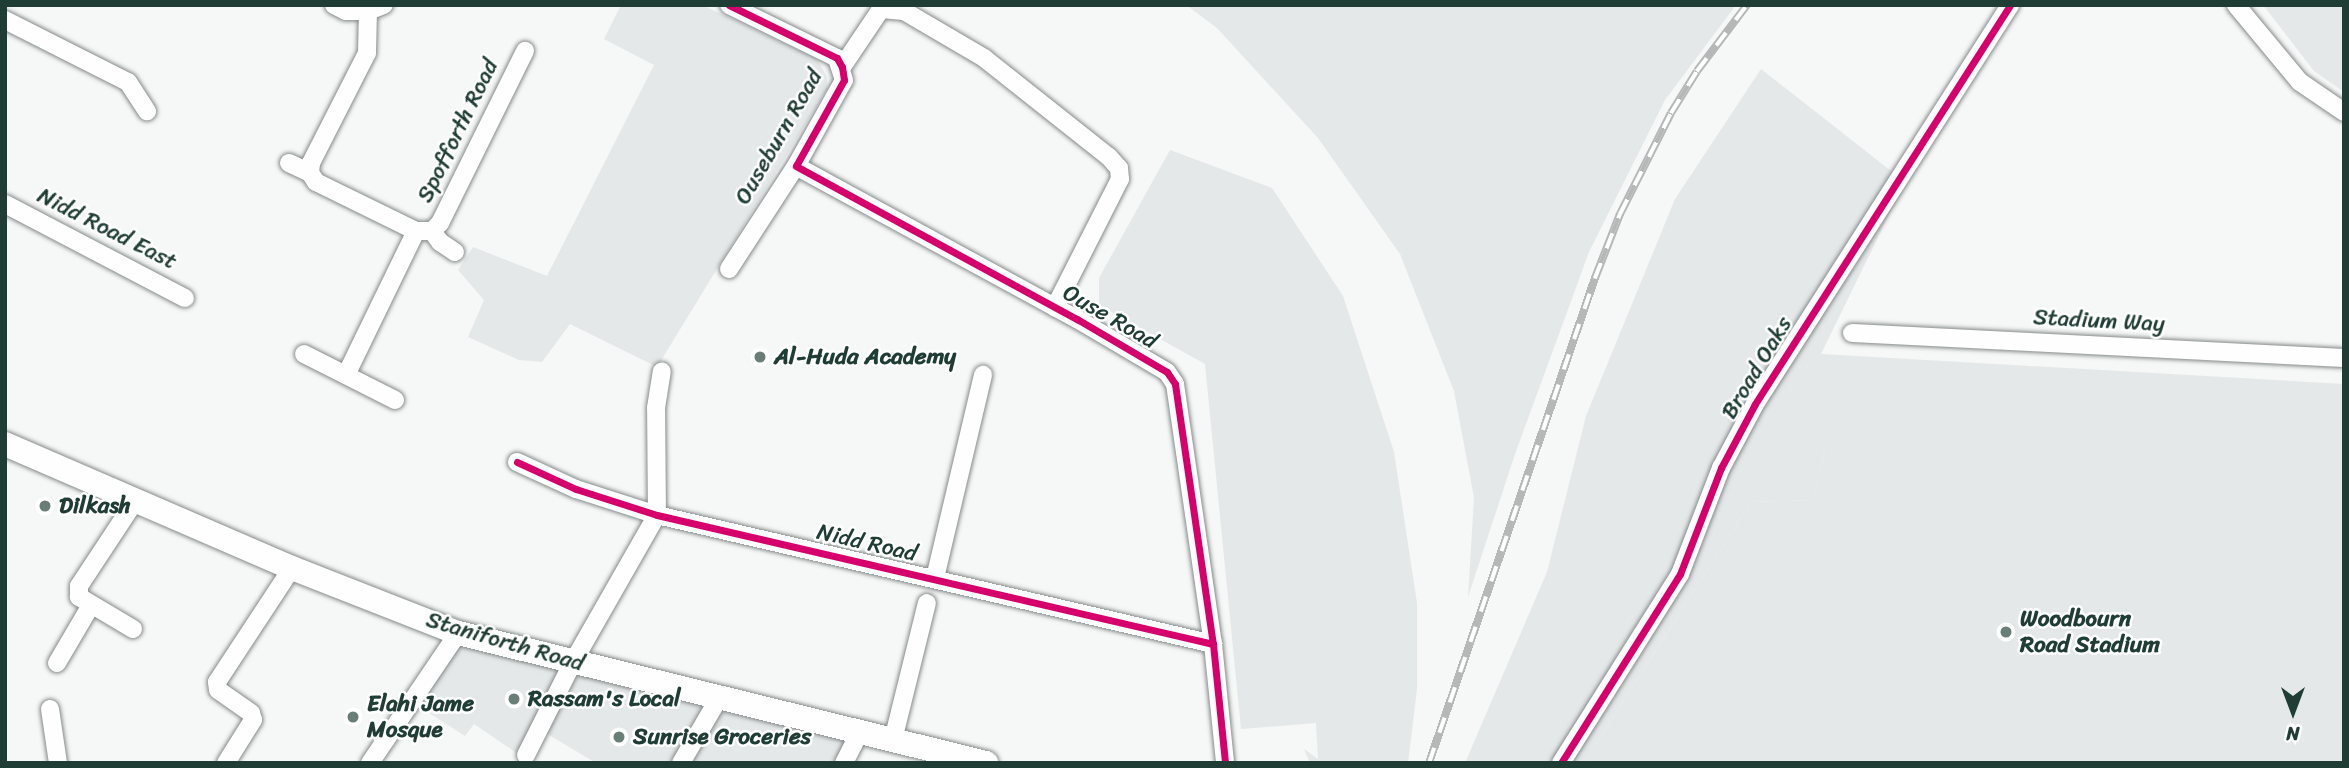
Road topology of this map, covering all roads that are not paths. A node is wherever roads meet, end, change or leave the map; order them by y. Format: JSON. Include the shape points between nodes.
{"nodes":[{"id":1,"x":334,"y":5,"type":"edge"},
{"id":2,"x":729,"y":5,"type":"edge"},
{"id":3,"x":2010,"y":5,"type":"edge"},
{"id":4,"x":2236,"y":5,"type":"edge"},
{"id":5,"x":376,"y":8,"type":"edge"},
{"id":6,"x":5,"y":20,"type":"edge"},
{"id":7,"x":525,"y":51,"type":"dead end"},
{"id":8,"x":842,"y":67,"type":"junction"},
{"id":9,"x":147,"y":111,"type":"dead end"},
{"id":10,"x":2344,"y":112,"type":"edge"},
{"id":11,"x":289,"y":163,"type":"dead end"},
{"id":12,"x":796,"y":166,"type":"junction"},
{"id":13,"x":310,"y":173,"type":"junction"},
{"id":14,"x":5,"y":204,"type":"edge"},
{"id":15,"x":424,"y":231,"type":"junction"},
{"id":16,"x":455,"y":253,"type":"dead end"},
{"id":17,"x":729,"y":270,"type":"dead end"},
{"id":18,"x":186,"y":298,"type":"dead end"},
{"id":19,"x":1055,"y":307,"type":"junction"},
{"id":20,"x":1852,"y":332,"type":"dead end"},
{"id":21,"x":304,"y":354,"type":"dead end"},
{"id":22,"x":2344,"y":358,"type":"edge"},
{"id":23,"x":662,"y":371,"type":"dead end"},
{"id":24,"x":347,"y":373,"type":"junction"},
{"id":25,"x":983,"y":376,"type":"dead end"},
{"id":26,"x":395,"y":400,"type":"dead end"},
{"id":27,"x":5,"y":444,"type":"edge"},
{"id":28,"x":517,"y":462,"type":"dead end"},
{"id":29,"x":135,"y":501,"type":"junction"},
{"id":30,"x":657,"y":515,"type":"junction"},
{"id":31,"x":292,"y":568,"type":"junction"},
{"id":32,"x":936,"y":578,"type":"junction"},
{"id":33,"x":927,"y":603,"type":"dead end"},
{"id":34,"x":91,"y":605,"type":"junction"},
{"id":35,"x":133,"y":629,"type":"dead end"},
{"id":36,"x":458,"y":633,"type":"junction"},
{"id":37,"x":1213,"y":644,"type":"junction"},
{"id":38,"x":573,"y":662,"type":"junction"},
{"id":39,"x":57,"y":663,"type":"dead end"},
{"id":40,"x":719,"y":698,"type":"junction"},
{"id":41,"x":50,"y":709,"type":"dead end"},
{"id":42,"x":859,"y":733,"type":"junction"},
{"id":43,"x":893,"y":740,"type":"junction"},
{"id":44,"x":526,"y":755,"type":"dead end"},
{"id":45,"x":58,"y":763,"type":"edge"},
{"id":46,"x":226,"y":763,"type":"edge"},
{"id":47,"x":370,"y":763,"type":"edge"},
{"id":48,"x":681,"y":763,"type":"edge"},
{"id":49,"x":844,"y":763,"type":"edge"},
{"id":50,"x":985,"y":763,"type":"edge"},
{"id":51,"x":1224,"y":763,"type":"edge"},
{"id":52,"x":1561,"y":763,"type":"edge"}],
"edges":[{"from":1,"to":5,"type":"street","via":[[346,11]]},
{"from":2,"to":8,"type":"street","name":"Ouseburn Road","via":[[837,58]]},
{"from":3,"to":52,"type":"street","name":"Broad Oaks","via":[[1755,404],[1721,468],[1679,574]]},
{"from":4,"to":10,"type":"street","via":[[2300,82]]},
{"from":5,"to":13,"type":"street","via":[[367,52]]},
{"from":6,"to":9,"type":"street","via":[[128,82]]},
{"from":7,"to":15,"type":"street","name":"Spofforth Road","via":[[440,223]]},
{"from":8,"to":12,"type":"street","name":"Ouseburn Road","via":[[844,80]]},
{"from":8,"to":19,"type":"street","via":[[881,9],[904,11],[984,58],[1110,156],[1120,179]]},
{"from":11,"to":13,"type":"street"},
{"from":12,"to":17,"type":"street","name":"Ouseburn Road"},
{"from":12,"to":19,"type":"street","name":"Ouse Road"},
{"from":13,"to":15,"type":"street","via":[[316,183]]},
{"from":14,"to":18,"type":"street","name":"Nidd Road East"},
{"from":15,"to":16,"type":"street"},
{"from":15,"to":24,"type":"street","name":"Spofforth Road"},
{"from":19,"to":37,"type":"street","name":"Ouse Road","via":[[1167,372],[1175,384]]},
{"from":20,"to":22,"type":"street","name":"Stadium Way"},
{"from":21,"to":24,"type":"street"},
{"from":23,"to":30,"type":"street","via":[[656,408]]},
{"from":24,"to":26,"type":"street"},
{"from":25,"to":32,"type":"street"},
{"from":27,"to":29,"type":"main road","name":"Staniforth Road"},
{"from":28,"to":30,"type":"street","name":"Nidd Road","via":[[576,489]]},
{"from":29,"to":31,"type":"main road","name":"Staniforth Road"},
{"from":29,"to":34,"type":"street","via":[[79,586],[79,597]]},
{"from":30,"to":32,"type":"street","name":"Nidd Road"},
{"from":30,"to":38,"type":"street"},
{"from":31,"to":36,"type":"main road","name":"Staniforth Road"},
{"from":31,"to":46,"type":"street","via":[[217,682],[218,690],[251,713],[253,720]]},
{"from":32,"to":37,"type":"street","name":"Nidd Road"},
{"from":33,"to":43,"type":"street"},
{"from":34,"to":35,"type":"street"},
{"from":34,"to":39,"type":"street"},
{"from":36,"to":38,"type":"main road","name":"Staniforth Road"},
{"from":36,"to":47,"type":"street"},
{"from":37,"to":51,"type":"street","name":"Ouse Road"},
{"from":38,"to":40,"type":"main road","name":"Staniforth Road"},
{"from":38,"to":44,"type":"street"},
{"from":40,"to":42,"type":"main road","name":"Staniforth Road"},
{"from":40,"to":48,"type":"street"},
{"from":41,"to":45,"type":"street"},
{"from":42,"to":43,"type":"main road","name":"Staniforth Road"},
{"from":42,"to":49,"type":"street"},
{"from":43,"to":50,"type":"main road","name":"Staniforth Road"}]}
